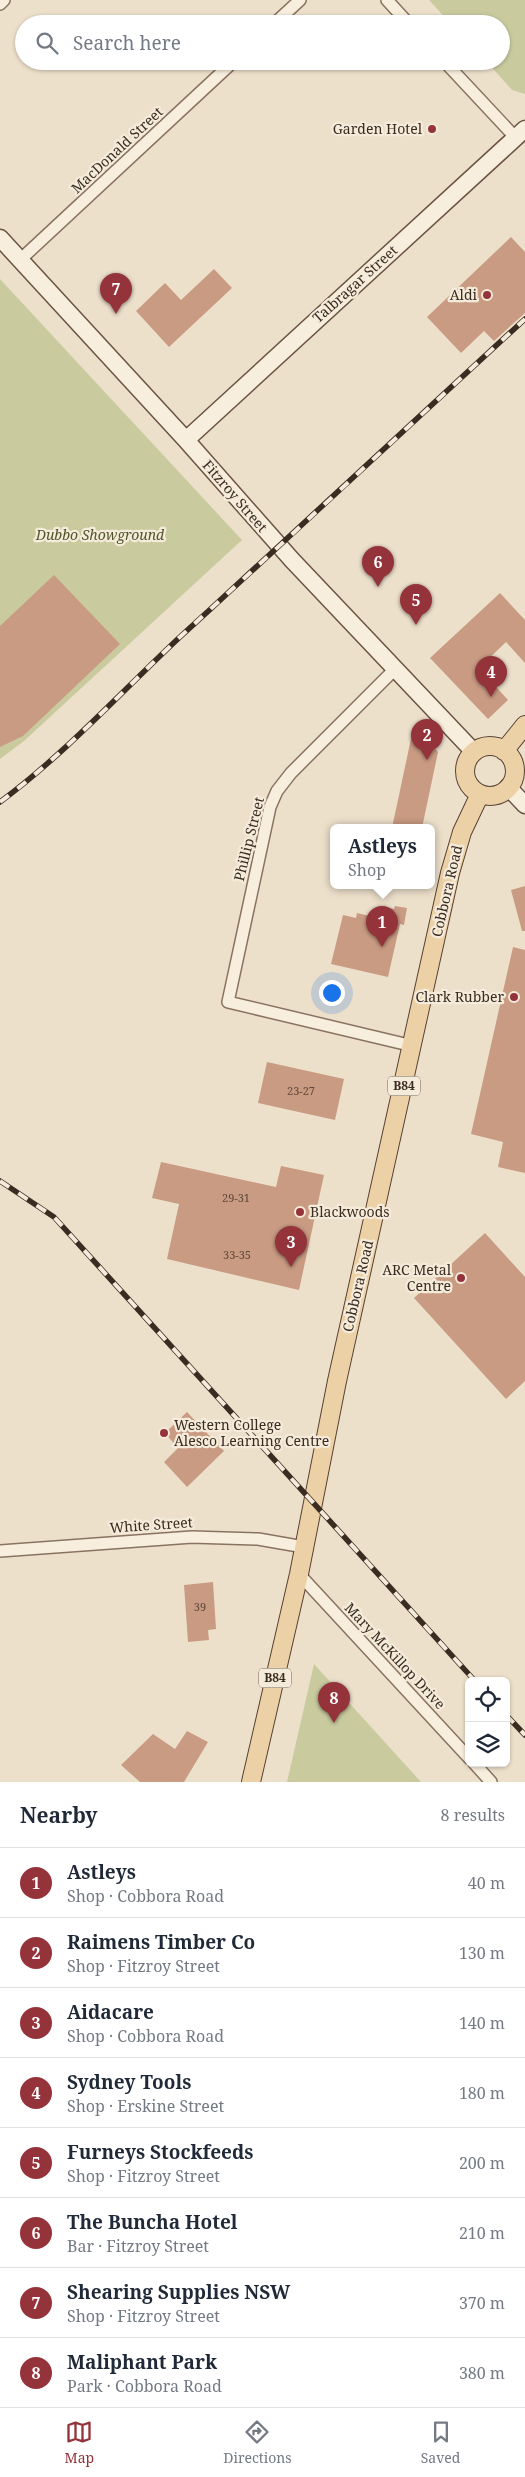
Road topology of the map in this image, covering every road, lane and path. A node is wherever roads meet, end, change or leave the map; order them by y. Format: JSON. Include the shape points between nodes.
{"nodes":[{"id":1,"x":4,"y":0,"type":"edge"},
{"id":2,"x":300,"y":0,"type":"edge"},
{"id":3,"x":387,"y":0,"type":"edge"},
{"id":4,"x":0,"y":4,"type":"edge"},
{"id":5,"x":284,"y":15,"type":"edge"},
{"id":6,"x":401,"y":15,"type":"edge"},
{"id":7,"x":224,"y":70,"type":"edge"},
{"id":8,"x":454,"y":70,"type":"edge"},
{"id":9,"x":520,"y":133,"type":"edge"},
{"id":10,"x":0,"y":238,"type":"edge"},
{"id":11,"x":20,"y":260,"type":"junction"},
{"id":12,"x":186,"y":440,"type":"junction"},
{"id":13,"x":396,"y":668,"type":"junction"},
{"id":14,"x":525,"y":725,"type":"edge"},
{"id":15,"x":504,"y":751,"type":"junction"},
{"id":16,"x":474,"y":752,"type":"junction"},
{"id":17,"x":508,"y":787,"type":"junction"},
{"id":18,"x":480,"y":794,"type":"junction"},
{"id":19,"x":525,"y":805,"type":"edge"},
{"id":20,"x":413,"y":1046,"type":"junction"},
{"id":21,"x":304,"y":1547,"type":"junction"},
{"id":22,"x":0,"y":1551,"type":"edge"},
{"id":23,"x":299,"y":1574,"type":"junction"},
{"id":24,"x":465,"y":1754,"type":"edge"},
{"id":25,"x":478,"y":1767,"type":"edge"},
{"id":26,"x":251,"y":1782,"type":"edge"},
{"id":27,"x":491,"y":1782,"type":"edge"}],
"edges":[{"from":1,"to":4,"type":"street"},
{"from":2,"to":5,"type":"street"},
{"from":3,"to":6,"type":"street"},
{"from":7,"to":11,"type":"street","name":"MacDonald Street"},
{"from":8,"to":9,"type":"street"},
{"from":9,"to":12,"type":"street","name":"Talbragar Street"},
{"from":10,"to":11,"type":"street","name":"Fitzroy Street"},
{"from":11,"to":12,"type":"street","name":"Fitzroy Street"},
{"from":12,"to":13,"type":"street","name":"Fitzroy Street","via":[[292,560]]},
{"from":13,"to":16,"type":"street","name":"Fitzroy Street"},
{"from":13,"to":20,"type":"street","name":"Phillip Street","via":[[277,791],[270,807],[228,1002]]},
{"from":14,"to":15,"type":"main road"},
{"from":15,"to":16,"type":"main road","via":[[488,746]]},
{"from":15,"to":17,"type":"main road","via":[[514,768]]},
{"from":16,"to":18,"type":"main road","via":[[465,766],[465,775],[473,790]]},
{"from":17,"to":18,"type":"main road","via":[[495,795]]},
{"from":17,"to":19,"type":"street"},
{"from":18,"to":20,"type":"main road","name":"Cobbora Road","number":"B84","via":[[462,832],[450,873]]},
{"from":20,"to":21,"type":"main road","name":"Cobbora Road","number":"B84","via":[[337,1380]]},
{"from":21,"to":22,"type":"street","name":"White Street","via":[[258,1539],[192,1537]]},
{"from":21,"to":23,"type":"main road","name":"Cobbora Road","number":"B84"},
{"from":23,"to":24,"type":"street","name":"Mary McKillop Drive"},
{"from":23,"to":26,"type":"main road","name":"Cobbora Road","number":"B84"},
{"from":25,"to":27,"type":"street"}]}
